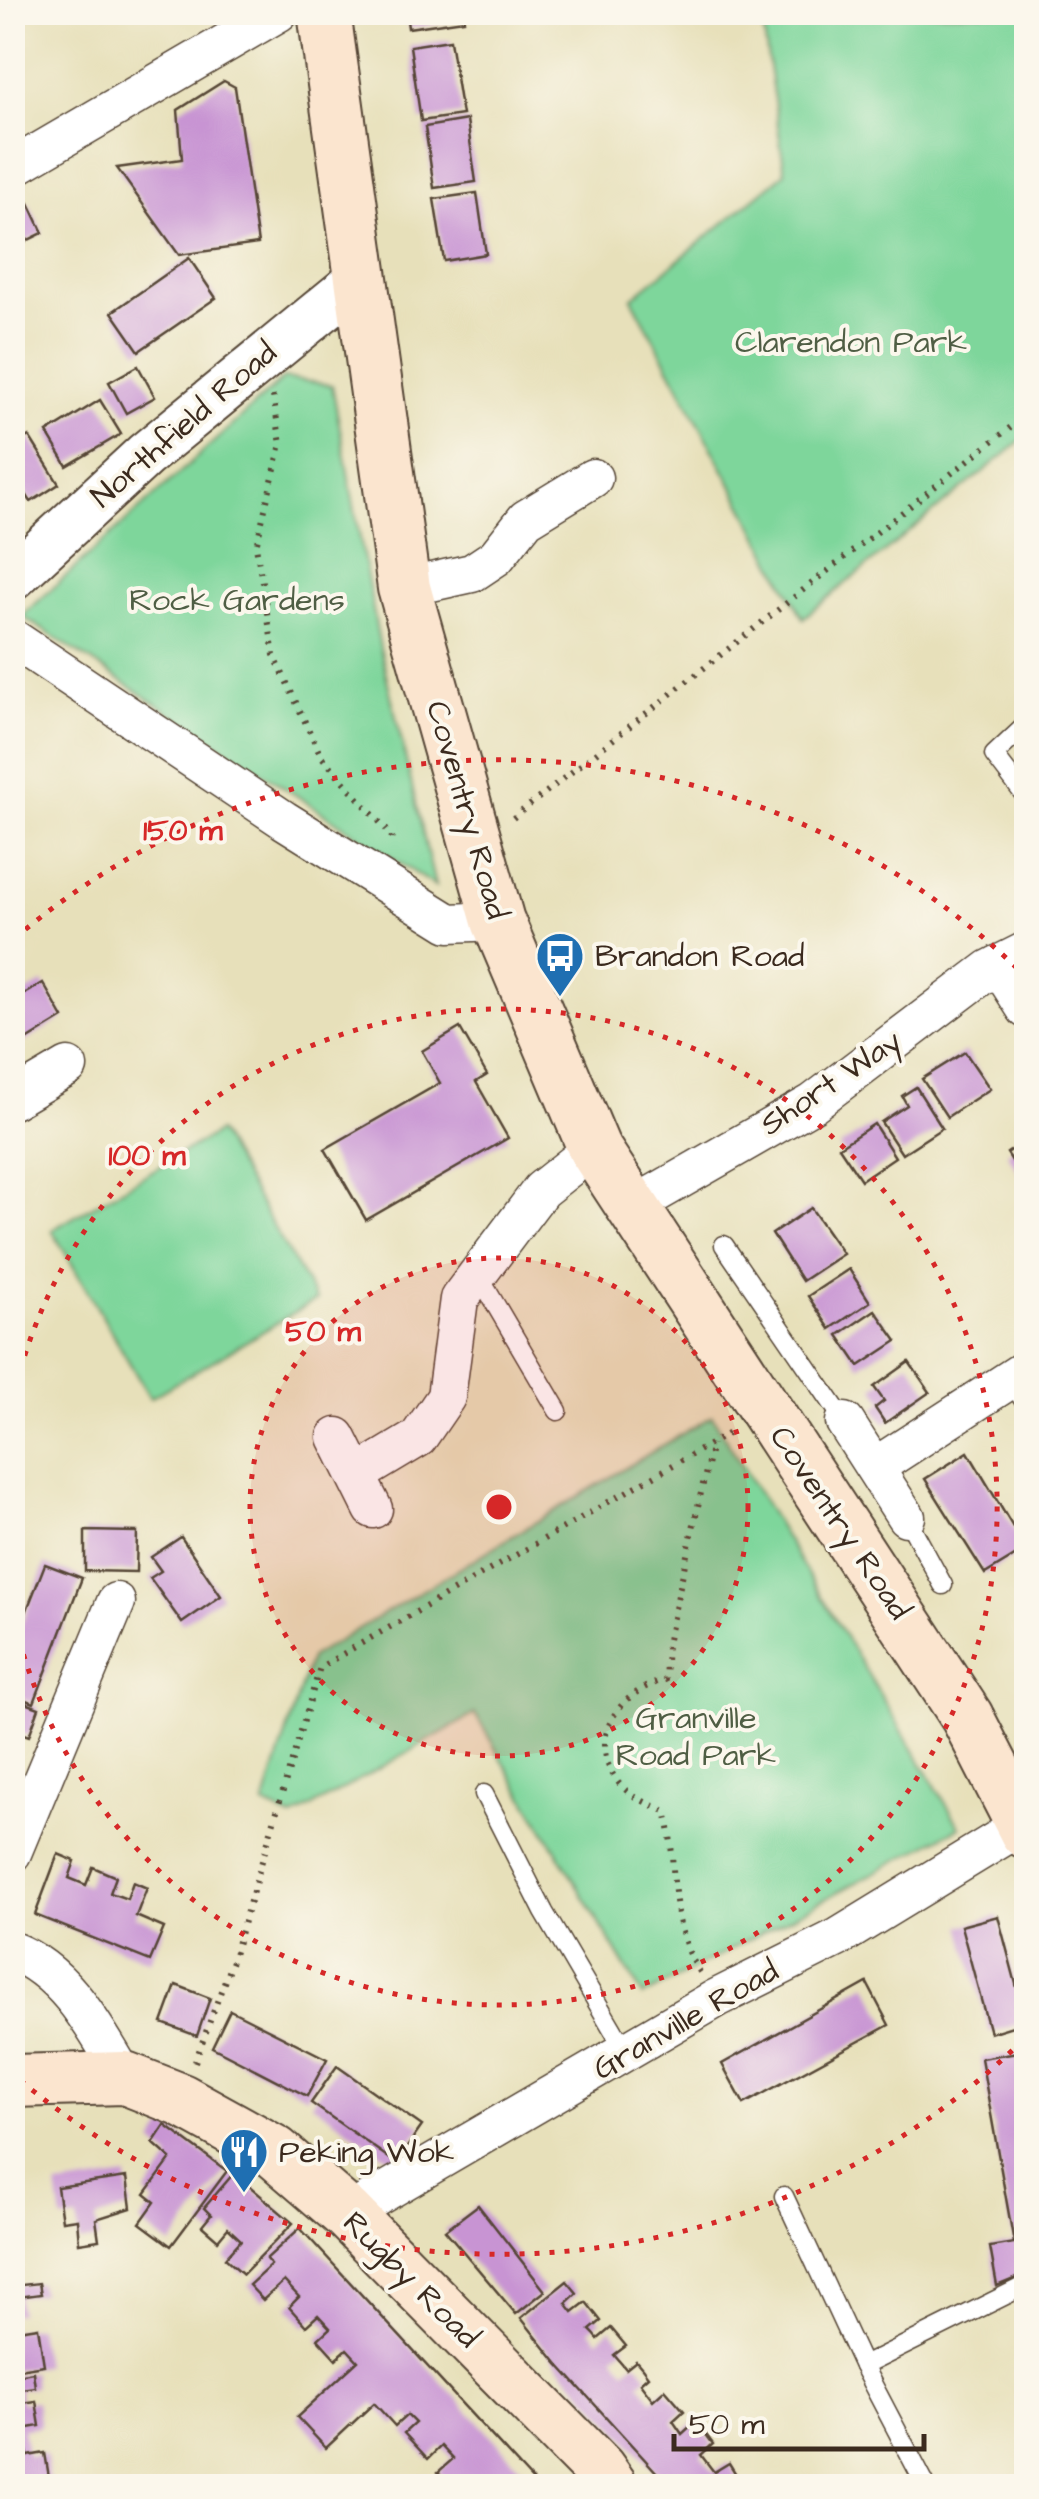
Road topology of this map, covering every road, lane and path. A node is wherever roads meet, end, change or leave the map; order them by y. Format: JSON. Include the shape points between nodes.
{"nodes":[{"id":1,"x":279,"y":12,"type":"edge"},
{"id":2,"x":324,"y":12,"type":"edge"},
{"id":3,"x":12,"y":168,"type":"edge"},
{"id":4,"x":361,"y":278,"type":"junction"},
{"id":5,"x":256,"y":360,"type":"junction"},
{"id":6,"x":1026,"y":415,"type":"edge"},
{"id":7,"x":593,"y":478,"type":"dead end"},
{"id":8,"x":12,"y":578,"type":"edge"},
{"id":9,"x":404,"y":588,"type":"junction"},
{"id":10,"x":12,"y":638,"type":"edge"},
{"id":11,"x":1026,"y":725,"type":"edge"},
{"id":12,"x":1026,"y":797,"type":"edge"},
{"id":13,"x":476,"y":846,"type":"junction"},
{"id":14,"x":384,"y":882,"type":"junction"},
{"id":15,"x":498,"y":921,"type":"junction"},
{"id":16,"x":1012,"y":958,"type":"edge"},
{"id":17,"x":1026,"y":1009,"type":"edge"},
{"id":18,"x":68,"y":1067,"type":"dead end"},
{"id":19,"x":12,"y":1100,"type":"edge"},
{"id":20,"x":594,"y":1148,"type":"junction"},
{"id":21,"x":630,"y":1208,"type":"junction"},
{"id":22,"x":724,"y":1245,"type":"dead end"},
{"id":23,"x":478,"y":1274,"type":"junction"},
{"id":24,"x":1021,"y":1384,"type":"edge"},
{"id":25,"x":762,"y":1409,"type":"junction"},
{"id":26,"x":558,"y":1412,"type":"dead end"},
{"id":27,"x":845,"y":1422,"type":"joint"},
{"id":28,"x":337,"y":1437,"type":"dead end"},
{"id":29,"x":713,"y":1442,"type":"junction"},
{"id":30,"x":875,"y":1467,"type":"junction"},
{"id":31,"x":358,"y":1474,"type":"junction"},
{"id":32,"x":373,"y":1509,"type":"dead end"},
{"id":33,"x":906,"y":1517,"type":"joint"},
{"id":34,"x":943,"y":1585,"type":"dead end"},
{"id":35,"x":116,"y":1602,"type":"dead end"},
{"id":36,"x":484,"y":1794,"type":"dead end"},
{"id":37,"x":1025,"y":1828,"type":"edge"},
{"id":38,"x":12,"y":1853,"type":"edge"},
{"id":39,"x":12,"y":1951,"type":"edge"},
{"id":40,"x":717,"y":1998,"type":"junction"},
{"id":41,"x":626,"y":2052,"type":"junction"},
{"id":42,"x":125,"y":2078,"type":"junction"},
{"id":43,"x":12,"y":2081,"type":"edge"},
{"id":44,"x":181,"y":2100,"type":"junction"},
{"id":45,"x":784,"y":2196,"type":"dead end"},
{"id":46,"x":347,"y":2214,"type":"junction"},
{"id":47,"x":1026,"y":2285,"type":"edge"},
{"id":48,"x":862,"y":2366,"type":"junction"},
{"id":49,"x":256,"y":2486,"type":"edge"},
{"id":50,"x":272,"y":2486,"type":"edge"},
{"id":51,"x":611,"y":2486,"type":"edge"},
{"id":52,"x":926,"y":2486,"type":"edge"}],
"edges":[{"from":1,"to":3,"type":"street"},
{"from":2,"to":4,"type":"main road","name":"Coventry Road"},
{"from":4,"to":5,"type":"street","name":"Northfield Road"},
{"from":4,"to":9,"type":"main road","name":"Coventry Road"},
{"from":5,"to":8,"type":"street","name":"Northfield Road"},
{"from":5,"to":14,"type":"path","via":[[277,404],[281,444],[256,546],[274,655],[321,756],[392,836]]},
{"from":6,"to":13,"type":"path"},
{"from":7,"to":9,"type":"street","via":[[526,519],[496,557],[472,573]]},
{"from":9,"to":13,"type":"main road","name":"Coventry Road"},
{"from":10,"to":14,"type":"street"},
{"from":11,"to":12,"type":"lane","via":[[994,755]]},
{"from":13,"to":15,"type":"main road","name":"Coventry Road"},
{"from":14,"to":15,"type":"street","via":[[450,923]]},
{"from":15,"to":20,"type":"main road","name":"Coventry Road"},
{"from":16,"to":17,"type":"street"},
{"from":16,"to":21,"type":"street","name":"Short Way","via":[[812,1103]]},
{"from":18,"to":19,"type":"street"},
{"from":20,"to":21,"type":"main road","name":"Coventry Road"},
{"from":20,"to":23,"type":"street","via":[[542,1190]]},
{"from":21,"to":25,"type":"main road","name":"Coventry Road"},
{"from":22,"to":27,"type":"lane"},
{"from":23,"to":26,"type":"lane"},
{"from":23,"to":31,"type":"street","via":[[459,1299],[446,1397],[418,1438]]},
{"from":24,"to":30,"type":"street"},
{"from":25,"to":29,"type":"path"},
{"from":25,"to":37,"type":"main road","name":"Coventry Road","via":[[968,1717]]},
{"from":27,"to":30,"type":"street"},
{"from":28,"to":31,"type":"street"},
{"from":29,"to":40,"type":"path","via":[[665,1680],[641,1686],[619,1706],[606,1730],[604,1758],[620,1784],[666,1812],[675,1914]]},
{"from":29,"to":44,"type":"path","via":[[320,1667],[233,1958]]},
{"from":30,"to":33,"type":"street"},
{"from":31,"to":32,"type":"street"},
{"from":33,"to":34,"type":"lane"},
{"from":35,"to":38,"type":"street"},
{"from":36,"to":41,"type":"lane"},
{"from":37,"to":40,"type":"street","name":"Granville Road","via":[[839,1937]]},
{"from":39,"to":42,"type":"street","via":[[56,1979]]},
{"from":40,"to":41,"type":"street","name":"Granville Road"},
{"from":41,"to":46,"type":"street","name":"Granville Road"},
{"from":42,"to":43,"type":"main road","name":"Rugby Road"},
{"from":42,"to":44,"type":"main road","name":"Rugby Road"},
{"from":44,"to":46,"type":"main road","name":"Rugby Road","via":[[275,2152]]},
{"from":45,"to":48,"type":"lane"},
{"from":46,"to":51,"type":"main road","name":"Rugby Road"},
{"from":47,"to":48,"type":"lane"},
{"from":48,"to":52,"type":"lane"},
{"from":49,"to":50,"type":"lane"}]}
